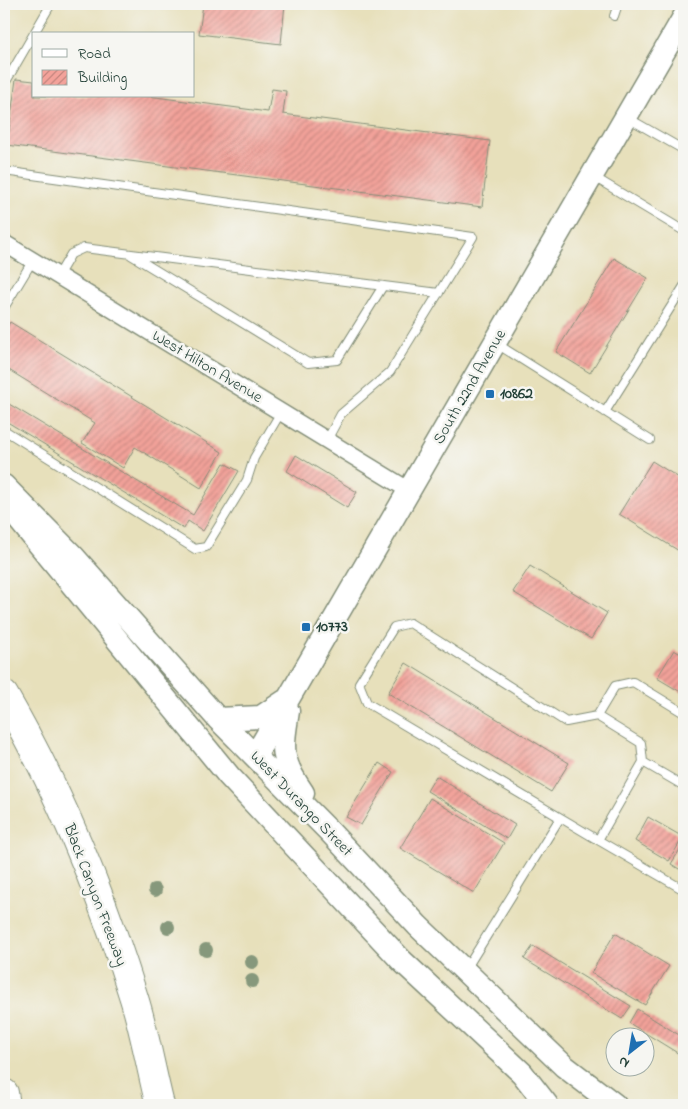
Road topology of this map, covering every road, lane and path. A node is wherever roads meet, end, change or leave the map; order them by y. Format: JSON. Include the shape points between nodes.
{"nodes":[{"id":1,"x":51,"y":4,"type":"edge"},
{"id":2,"x":618,"y":4,"type":"edge"},
{"id":3,"x":614,"y":16,"type":"dead end"},
{"id":4,"x":684,"y":18,"type":"edge"},
{"id":5,"x":35,"y":32,"type":"edge"},
{"id":6,"x":32,"y":37,"type":"edge"},
{"id":7,"x":4,"y":86,"type":"edge"},
{"id":8,"x":627,"y":117,"type":"junction"},
{"id":9,"x":684,"y":150,"type":"edge"},
{"id":10,"x":4,"y":171,"type":"edge"},
{"id":11,"x":592,"y":176,"type":"junction"},
{"id":12,"x":684,"y":231,"type":"edge"},
{"id":13,"x":4,"y":243,"type":"edge"},
{"id":14,"x":128,"y":254,"type":"junction"},
{"id":15,"x":33,"y":260,"type":"junction"},
{"id":16,"x":58,"y":276,"type":"junction"},
{"id":17,"x":383,"y":286,"type":"junction"},
{"id":18,"x":684,"y":286,"type":"edge"},
{"id":19,"x":439,"y":293,"type":"junction"},
{"id":20,"x":4,"y":308,"type":"edge"},
{"id":21,"x":496,"y":343,"type":"junction"},
{"id":22,"x":281,"y":412,"type":"junction"},
{"id":23,"x":605,"y":412,"type":"junction"},
{"id":24,"x":4,"y":430,"type":"edge"},
{"id":25,"x":328,"y":440,"type":"junction"},
{"id":26,"x":650,"y":440,"type":"dead end"},
{"id":27,"x":4,"y":486,"type":"edge"},
{"id":28,"x":410,"y":491,"type":"junction"},
{"id":29,"x":4,"y":501,"type":"edge"},
{"id":30,"x":4,"y":695,"type":"edge"},
{"id":31,"x":290,"y":698,"type":"junction"},
{"id":32,"x":684,"y":713,"type":"edge"},
{"id":33,"x":597,"y":716,"type":"junction"},
{"id":34,"x":218,"y":719,"type":"junction"},
{"id":35,"x":255,"y":756,"type":"junction"},
{"id":36,"x":643,"y":762,"type":"junction"},
{"id":37,"x":684,"y":786,"type":"edge"},
{"id":38,"x":560,"y":818,"type":"junction"},
{"id":39,"x":330,"y":832,"type":"junction"},
{"id":40,"x":598,"y":840,"type":"junction"},
{"id":41,"x":684,"y":890,"type":"edge"},
{"id":42,"x":465,"y":971,"type":"junction"},
{"id":43,"x":4,"y":1093,"type":"edge"},
{"id":44,"x":6,"y":1105,"type":"edge"},
{"id":45,"x":160,"y":1105,"type":"edge"},
{"id":46,"x":546,"y":1105,"type":"edge"},
{"id":47,"x":615,"y":1105,"type":"edge"}],
"edges":[{"from":1,"to":5,"type":"lane"},
{"from":2,"to":3,"type":"lane"},
{"from":4,"to":8,"type":"main road","name":"South 22nd Avenue"},
{"from":6,"to":7,"type":"lane"},
{"from":8,"to":9,"type":"lane"},
{"from":8,"to":11,"type":"main road","name":"South 22nd Avenue"},
{"from":10,"to":19,"type":"lane","via":[[473,236]]},
{"from":11,"to":12,"type":"lane"},
{"from":11,"to":21,"type":"main road","name":"South 22nd Avenue"},
{"from":13,"to":15,"type":"street","name":"West Hilton Avenue"},
{"from":14,"to":16,"type":"lane","via":[[84,248],[71,254]]},
{"from":14,"to":17,"type":"lane"},
{"from":14,"to":17,"type":"lane","via":[[308,363],[337,360]]},
{"from":15,"to":16,"type":"street","name":"West Hilton Avenue"},
{"from":15,"to":20,"type":"lane"},
{"from":16,"to":22,"type":"street","name":"West Hilton Avenue"},
{"from":17,"to":19,"type":"lane"},
{"from":18,"to":23,"type":"lane"},
{"from":19,"to":25,"type":"lane","via":[[390,372],[341,414]]},
{"from":21,"to":23,"type":"lane"},
{"from":21,"to":28,"type":"main road","name":"South 22nd Avenue"},
{"from":22,"to":24,"type":"lane","via":[[254,458],[247,480],[206,547],[195,549]]},
{"from":22,"to":25,"type":"street","name":"West Hilton Avenue"},
{"from":23,"to":26,"type":"lane"},
{"from":25,"to":28,"type":"street","name":"West Hilton Avenue"},
{"from":27,"to":34,"type":"main road","name":"West Durango Street","via":[[74,557]]},
{"from":28,"to":31,"type":"main road","name":"South 22nd Avenue"},
{"from":29,"to":46,"type":"main road","via":[[229,776],[402,961],[522,1073]]},
{"from":30,"to":45,"type":"highway","name":"Black Canyon Freeway","via":[[23,728],[85,860],[134,999]]},
{"from":31,"to":34,"type":"main road","via":[[261,717]]},
{"from":31,"to":35,"type":"main road","name":"South 22nd Avenue"},
{"from":31,"to":39,"type":"main road","via":[[283,752],[294,780]]},
{"from":32,"to":33,"type":"lane","via":[[633,682],[615,686]]},
{"from":33,"to":36,"type":"lane","via":[[641,743]]},
{"from":33,"to":38,"type":"lane","via":[[566,722],[410,623],[394,628],[359,683],[367,703]]},
{"from":34,"to":35,"type":"main road","name":"West Durango Street"},
{"from":35,"to":39,"type":"main road","name":"West Durango Street"},
{"from":36,"to":37,"type":"lane"},
{"from":36,"to":40,"type":"lane"},
{"from":38,"to":40,"type":"lane"},
{"from":38,"to":42,"type":"lane"},
{"from":39,"to":42,"type":"main road","name":"West Durango Street"},
{"from":40,"to":41,"type":"lane"},
{"from":42,"to":47,"type":"main road","name":"West Durango Street","via":[[564,1066]]},
{"from":43,"to":44,"type":"highway"}]}
